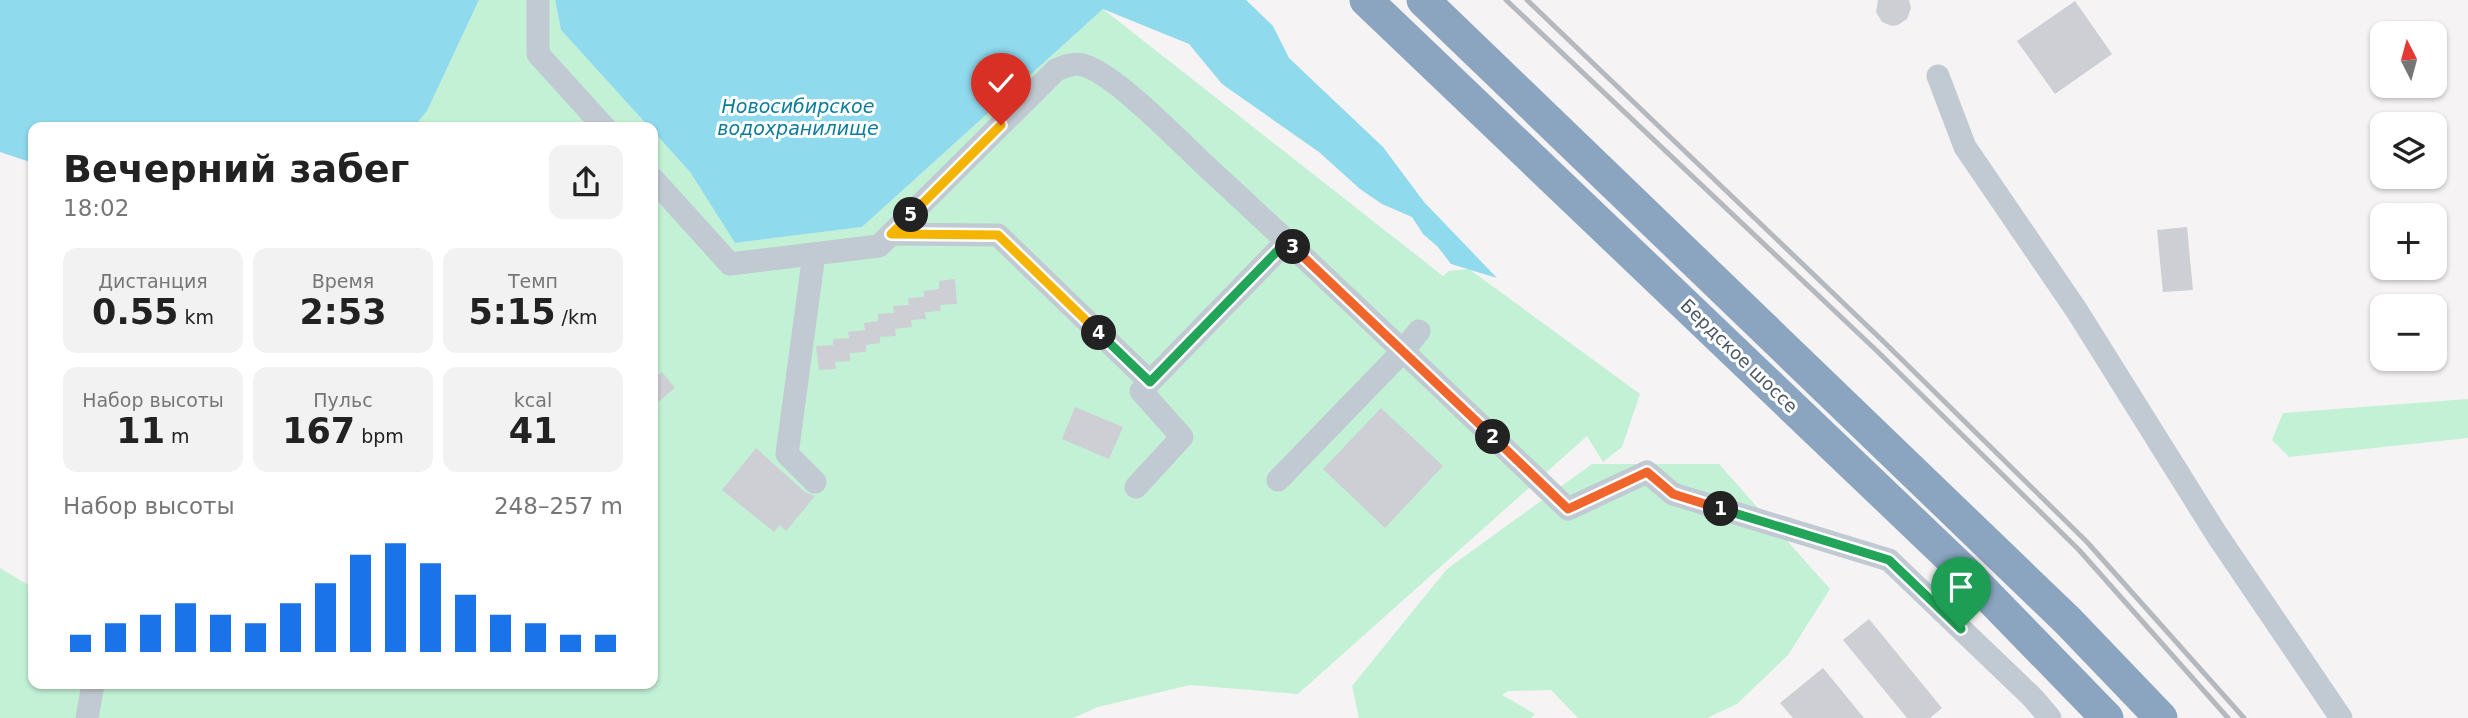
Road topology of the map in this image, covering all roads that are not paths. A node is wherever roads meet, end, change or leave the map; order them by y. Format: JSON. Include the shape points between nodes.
{"nodes":[{"id":1,"x":538,"y":0,"type":"edge"},
{"id":2,"x":1366,"y":0,"type":"edge"},
{"id":3,"x":1423,"y":0,"type":"edge"},
{"id":4,"x":1938,"y":76,"type":"dead end"},
{"id":5,"x":600,"y":122,"type":"edge"},
{"id":6,"x":658,"y":185,"type":"edge"},
{"id":7,"x":891,"y":234,"type":"junction"},
{"id":8,"x":1287,"y":241,"type":"junction"},
{"id":9,"x":814,"y":254,"type":"junction"},
{"id":10,"x":1419,"y":331,"type":"dead end"},
{"id":11,"x":1403,"y":351,"type":"junction"},
{"id":12,"x":1150,"y":382,"type":"junction"},
{"id":13,"x":1278,"y":480,"type":"dead end"},
{"id":14,"x":815,"y":482,"type":"dead end"},
{"id":15,"x":1136,"y":487,"type":"dead end"},
{"id":16,"x":92,"y":689,"type":"edge"},
{"id":17,"x":87,"y":718,"type":"edge"},
{"id":18,"x":2050,"y":718,"type":"edge"},
{"id":19,"x":2107,"y":718,"type":"edge"},
{"id":20,"x":2161,"y":718,"type":"edge"},
{"id":21,"x":2341,"y":718,"type":"edge"}],
"edges":[{"from":1,"to":5,"type":"lane","via":[[538,54]]},
{"from":2,"to":19,"type":"highway","name":"Бердское шоссе","via":[[1963,570]]},
{"from":3,"to":20,"type":"highway","via":[[2005,561]]},
{"from":4,"to":21,"type":"lane","via":[[1965,147]]},
{"from":6,"to":9,"type":"lane","via":[[730,264]]},
{"from":7,"to":8,"type":"lane","via":[[1056,70],[1074,64],[1108,78]]},
{"from":7,"to":9,"type":"lane","via":[[879,246]]},
{"from":7,"to":12,"type":"lane","via":[[998,235]]},
{"from":8,"to":11,"type":"lane"},
{"from":8,"to":12,"type":"lane"},
{"from":9,"to":14,"type":"lane","via":[[788,454]]},
{"from":10,"to":11,"type":"lane"},
{"from":11,"to":13,"type":"lane"},
{"from":11,"to":18,"type":"lane","via":[[1568,509],[1647,472],[1673,494],[1889,560]]},
{"from":12,"to":15,"type":"lane","via":[[1141,391],[1182,437]]},
{"from":16,"to":17,"type":"lane"}]}
